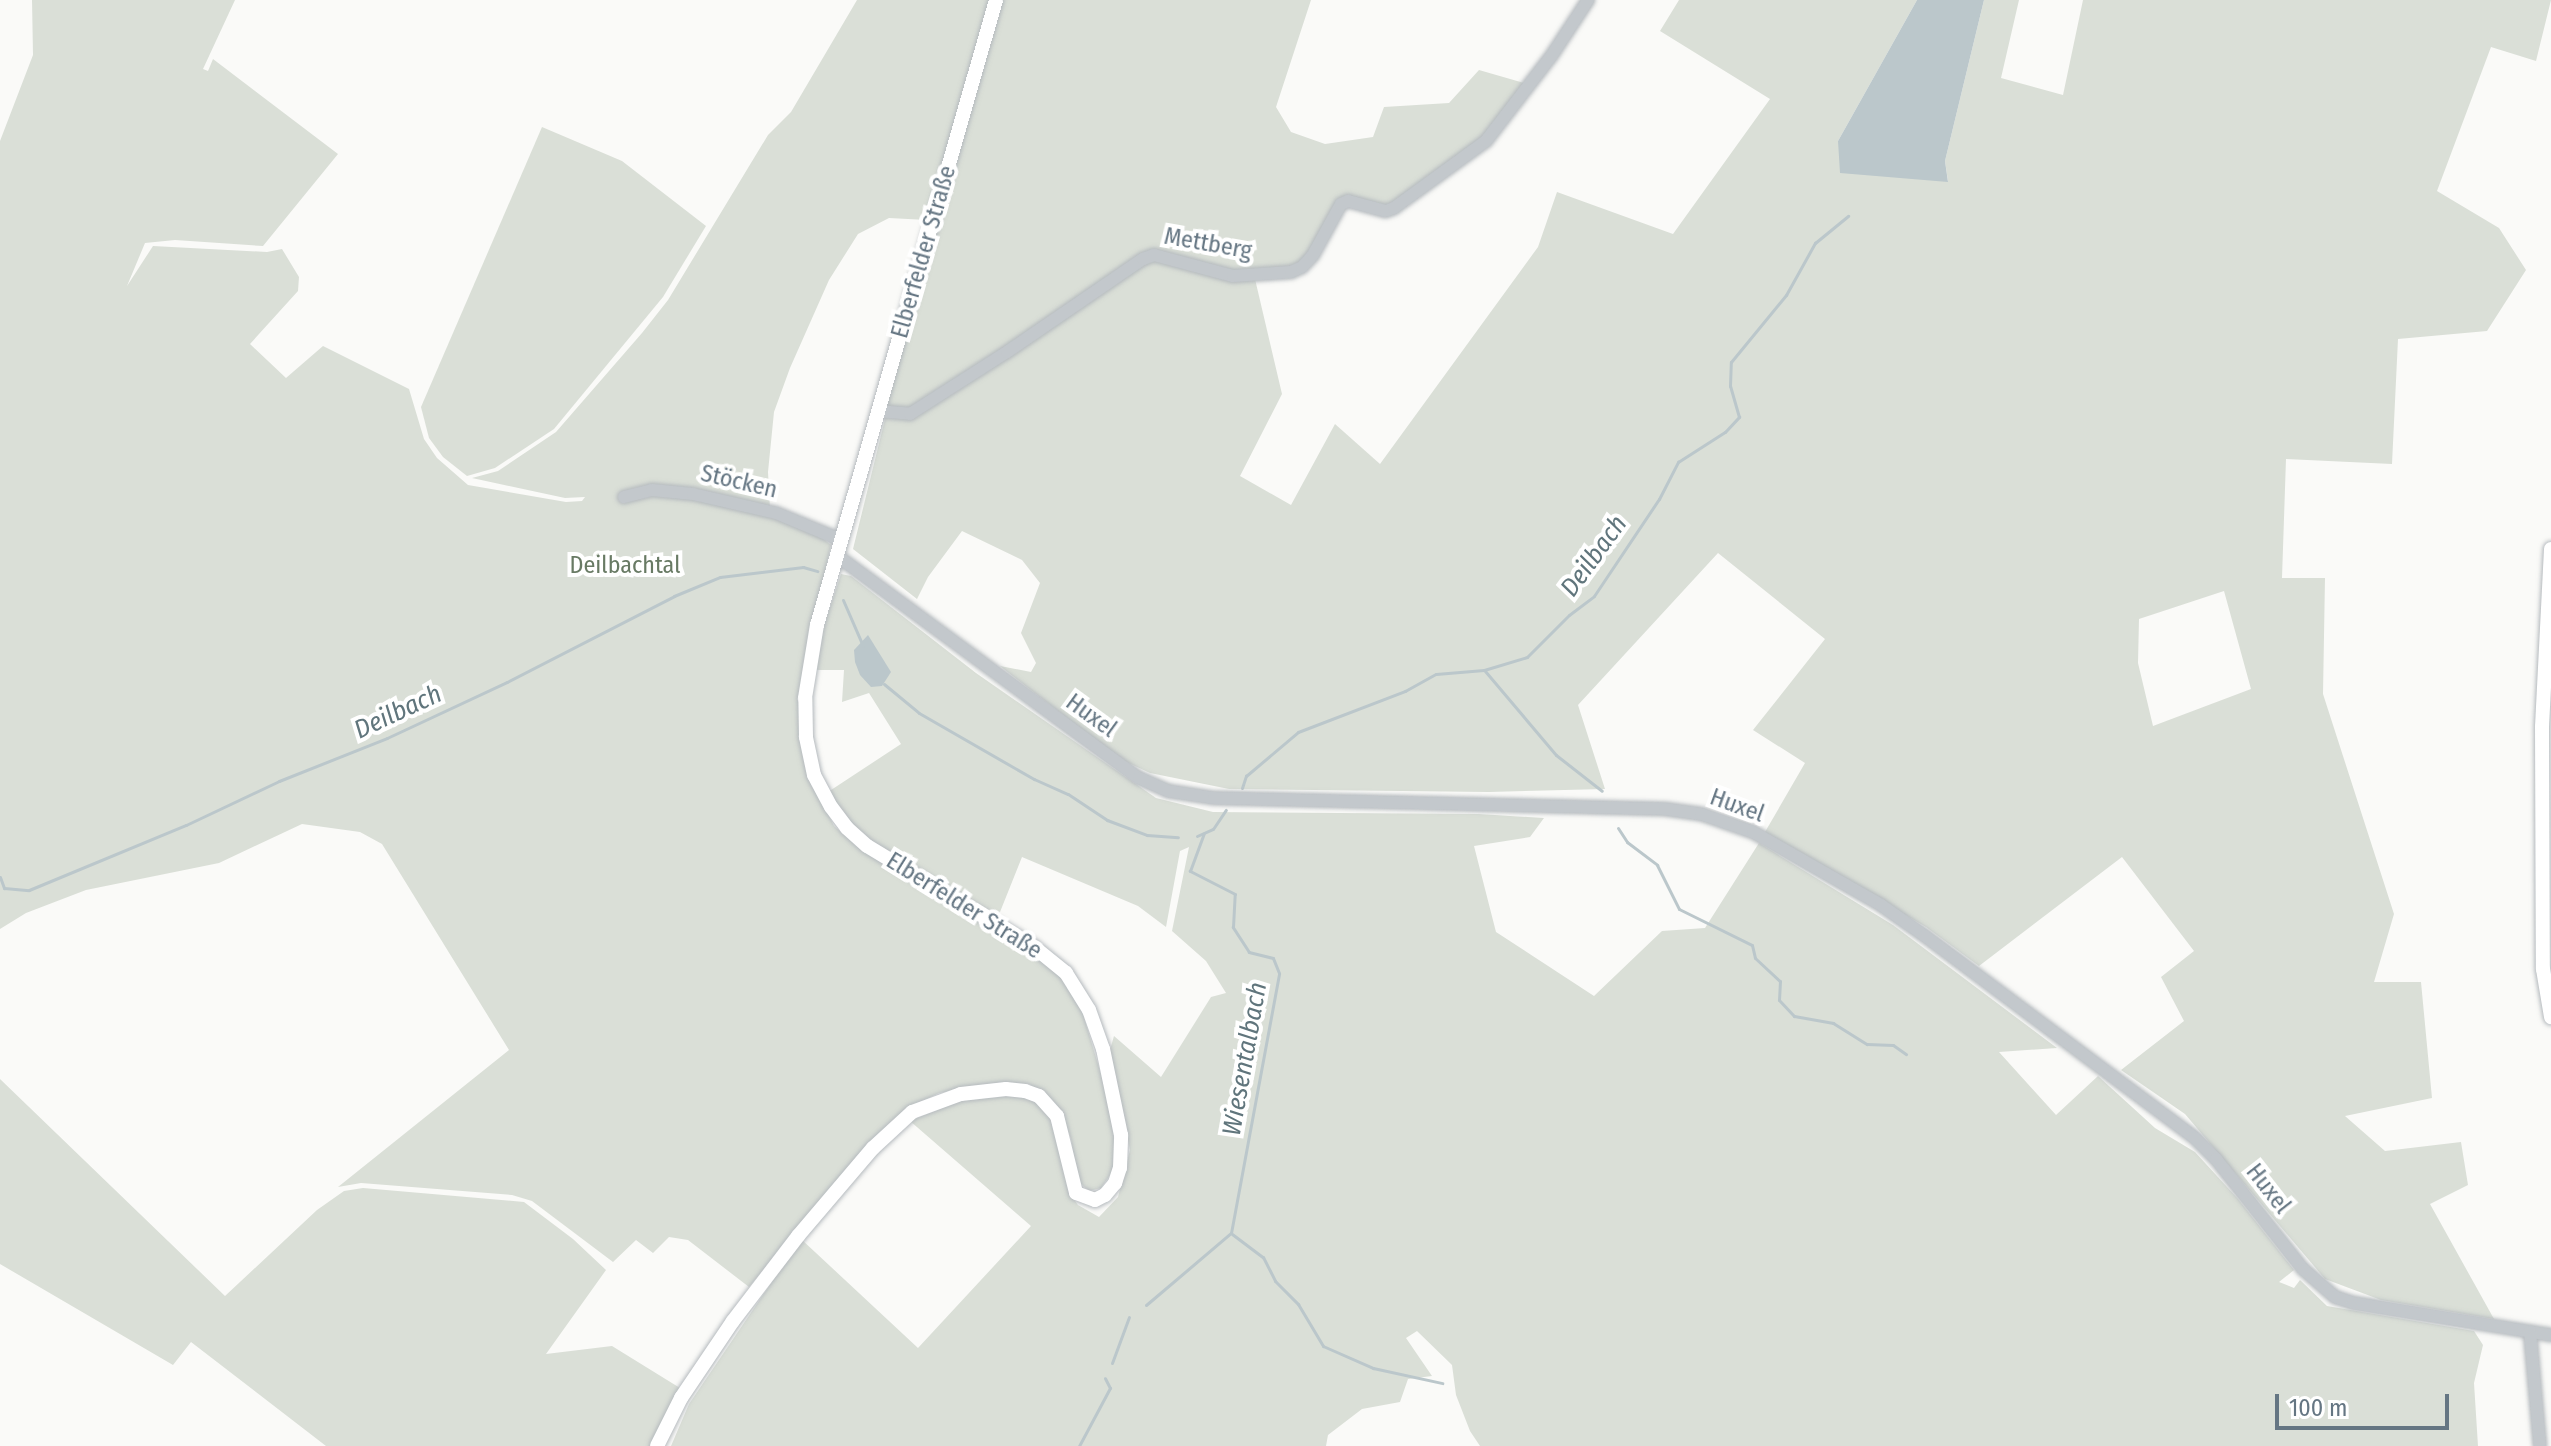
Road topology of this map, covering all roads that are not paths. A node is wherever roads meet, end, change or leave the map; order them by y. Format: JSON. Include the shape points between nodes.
{"nodes":[{"id":1,"x":996,"y":0,"type":"edge"},
{"id":2,"x":1588,"y":0,"type":"edge"},
{"id":3,"x":878,"y":411,"type":"junction"},
{"id":4,"x":624,"y":497,"type":"dead end"},
{"id":5,"x":838,"y":548,"type":"junction"},
{"id":6,"x":2551,"y":549,"type":"edge"},
{"id":7,"x":2551,"y":1017,"type":"edge"},
{"id":8,"x":2530,"y":1332,"type":"junction"},
{"id":9,"x":2551,"y":1335,"type":"edge"},
{"id":10,"x":657,"y":1446,"type":"edge"},
{"id":11,"x":2540,"y":1446,"type":"edge"}],
"edges":[{"from":1,"to":3,"type":"main road","name":"Elberfelder Straße"},
{"from":2,"to":3,"type":"street","name":"Mettberg","via":[[1486,141],[1394,208],[1341,204],[1302,267],[1233,276],[1154,255],[910,414]]},
{"from":3,"to":5,"type":"main road","name":"Elberfelder Straße"},
{"from":4,"to":5,"type":"street","name":"Stöcken","via":[[652,490],[693,494],[776,513]]},
{"from":5,"to":8,"type":"street","name":"Huxel","via":[[1139,778],[1168,791],[1214,798],[1665,809],[1701,814],[1753,832],[1892,913],[2195,1138],[2319,1287],[2353,1303]]},
{"from":5,"to":10,"type":"main road","name":"Elberfelder Straße","via":[[805,698],[814,775],[831,807],[867,846],[1034,947],[1066,973],[1089,1010],[1103,1049],[1121,1135],[1120,1168],[1105,1195],[1095,1200],[1076,1193],[1057,1116],[1039,1096],[1025,1091],[961,1094],[912,1112],[873,1148],[798,1236],[689,1386]]},
{"from":6,"to":7,"type":"main road","via":[[2542,727],[2543,969]]},
{"from":8,"to":9,"type":"street","name":"Huxel"},
{"from":8,"to":11,"type":"street"}]}
